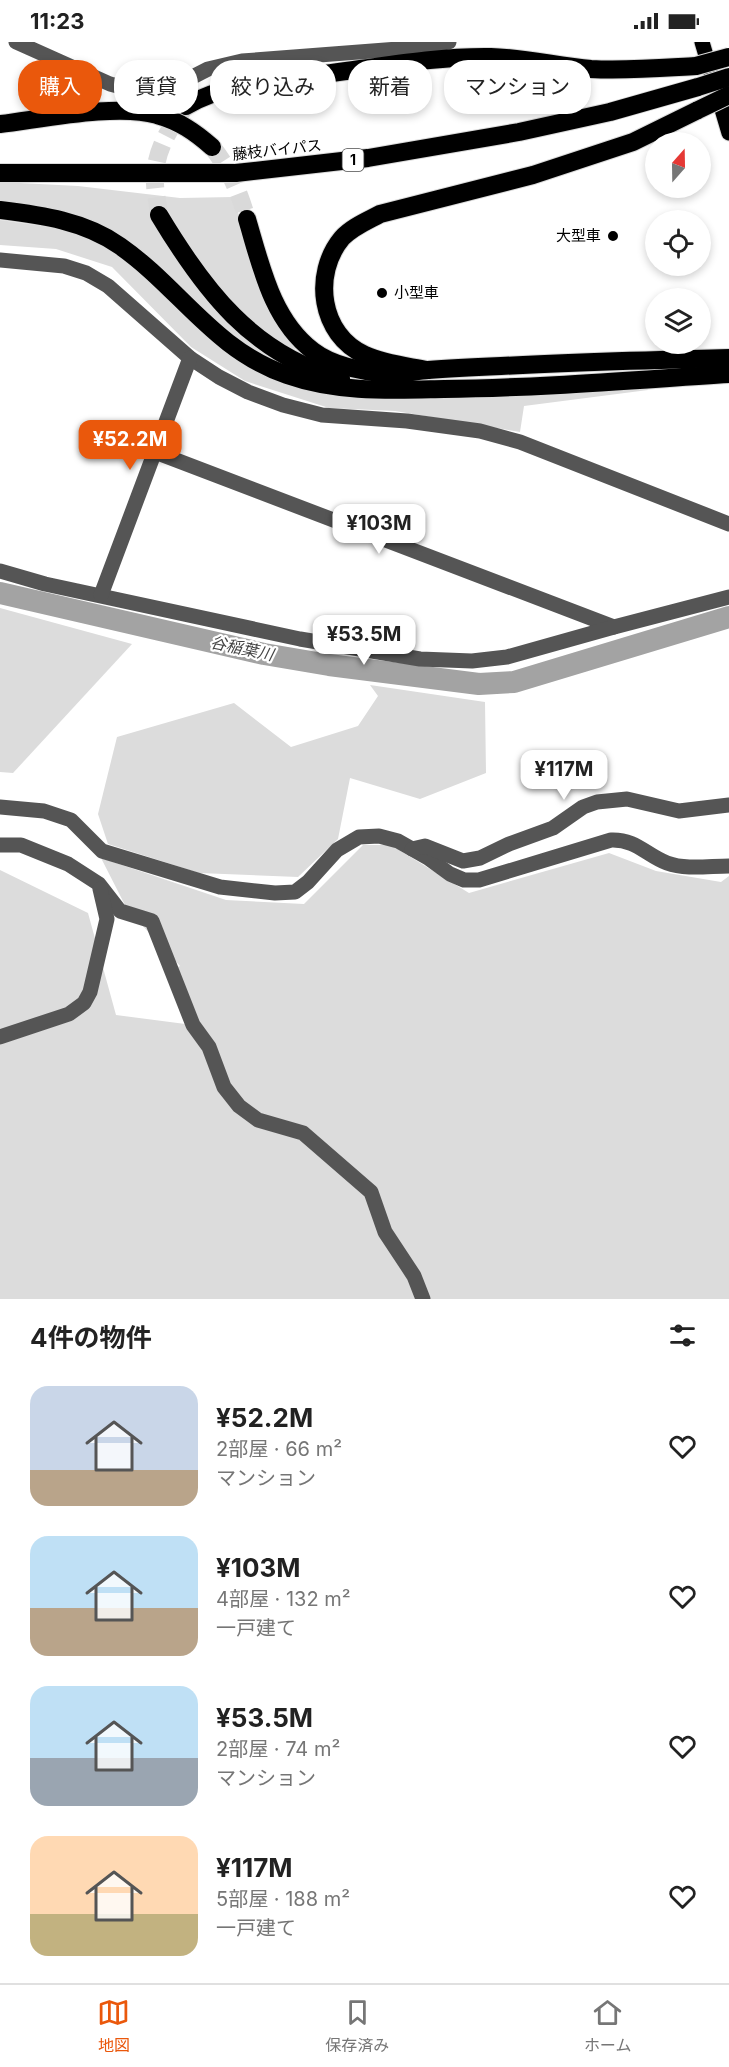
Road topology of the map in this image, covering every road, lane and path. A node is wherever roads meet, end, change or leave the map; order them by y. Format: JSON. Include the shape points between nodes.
{"nodes":[{"id":1,"x":16,"y":42,"type":"edge"},
{"id":2,"x":449,"y":42,"type":"edge"},
{"id":3,"x":702,"y":42,"type":"edge"},
{"id":4,"x":729,"y":57,"type":"edge"},
{"id":5,"x":729,"y":77,"type":"edge"},
{"id":6,"x":729,"y":94,"type":"edge"},
{"id":7,"x":198,"y":100,"type":"tunnel mouth"},
{"id":8,"x":0,"y":124,"type":"edge"},
{"id":9,"x":729,"y":133,"type":"edge"},
{"id":10,"x":212,"y":147,"type":"tunnel mouth"},
{"id":11,"x":0,"y":173,"type":"edge"},
{"id":12,"x":0,"y":210,"type":"edge"},
{"id":13,"x":159,"y":215,"type":"tunnel mouth"},
{"id":14,"x":247,"y":219,"type":"tunnel mouth"},
{"id":15,"x":0,"y":260,"type":"edge"},
{"id":16,"x":190,"y":358,"type":"junction"},
{"id":17,"x":729,"y":358,"type":"edge"},
{"id":18,"x":557,"y":363,"type":"junction"},
{"id":19,"x":427,"y":370,"type":"junction"},
{"id":20,"x":729,"y":374,"type":"edge"},
{"id":21,"x":428,"y":389,"type":"junction"},
{"id":22,"x":377,"y":390,"type":"junction"},
{"id":23,"x":154,"y":452,"type":"junction"},
{"id":24,"x":729,"y":524,"type":"edge"},
{"id":25,"x":0,"y":571,"type":"edge"},
{"id":26,"x":100,"y":595,"type":"junction"},
{"id":27,"x":729,"y":597,"type":"edge"},
{"id":28,"x":614,"y":627,"type":"junction"},
{"id":29,"x":729,"y":805,"type":"edge"},
{"id":30,"x":0,"y":807,"type":"edge"},
{"id":31,"x":0,"y":845,"type":"edge"},
{"id":32,"x":412,"y":849,"type":"junction"},
{"id":33,"x":729,"y":866,"type":"edge"},
{"id":34,"x":99,"y":884,"type":"junction"},
{"id":35,"x":0,"y":1037,"type":"edge"},
{"id":36,"x":423,"y":1299,"type":"edge"}],
"edges":[{"from":1,"to":2,"type":"street","via":[[110,84],[157,93],[208,69],[242,61]]},
{"from":3,"to":9,"type":"main road"},
{"from":4,"to":7,"type":"highway","bridge":true,"via":[[696,66],[634,70],[488,57],[441,60],[294,78],[227,89]]},
{"from":5,"to":11,"type":"highway","name":"藤枝バイパス","number":"1","bridge":true,"via":[[610,112],[368,158],[236,173]]},
{"from":6,"to":19,"type":"highway","bridge":true,"via":[[633,142],[533,175],[381,214],[343,237],[325,273],[323,298],[330,321],[345,341],[363,355]]},
{"from":8,"to":10,"type":"highway","via":[[132,111],[180,123]]},
{"from":12,"to":22,"type":"highway","via":[[64,220],[119,245],[220,338],[263,365],[320,384]]},
{"from":13,"to":22,"type":"highway","via":[[210,291],[260,339],[332,377]]},
{"from":14,"to":19,"type":"highway","via":[[278,309],[295,335],[315,353],[361,370],[393,374]]},
{"from":15,"to":16,"type":"street","via":[[64,266],[86,273],[108,286]]},
{"from":16,"to":23,"type":"street"},
{"from":16,"to":24,"type":"street","via":[[249,392],[284,405],[322,416],[406,420],[480,431],[520,442]]},
{"from":17,"to":18,"type":"highway"},
{"from":18,"to":19,"type":"highway"},
{"from":18,"to":21,"type":"highway","via":[[545,374],[525,381],[443,384]]},
{"from":20,"to":21,"type":"highway"},
{"from":21,"to":22,"type":"highway"},
{"from":23,"to":26,"type":"street"},
{"from":23,"to":28,"type":"street"},
{"from":25,"to":26,"type":"street"},
{"from":26,"to":28,"type":"street","via":[[300,639],[420,659],[472,661],[507,657]]},
{"from":27,"to":28,"type":"street"},
{"from":29,"to":32,"type":"street","via":[[679,811],[627,799],[597,802],[553,828],[480,858],[463,861],[425,846]]},
{"from":30,"to":32,"type":"street","via":[[44,811],[71,820],[102,851],[132,861],[220,887],[275,893],[295,892],[337,850],[359,837],[379,836]]},
{"from":31,"to":34,"type":"street","via":[[21,845],[68,864]]},
{"from":32,"to":33,"type":"street","via":[[464,880],[479,880],[611,840],[624,840],[676,865]]},
{"from":34,"to":35,"type":"street","via":[[107,919],[84,1004],[69,1014]]},
{"from":34,"to":36,"type":"street","via":[[120,911],[152,921],[193,1025],[209,1047],[225,1087],[239,1106],[258,1120],[303,1133],[371,1192],[385,1232],[414,1276]]}]}
